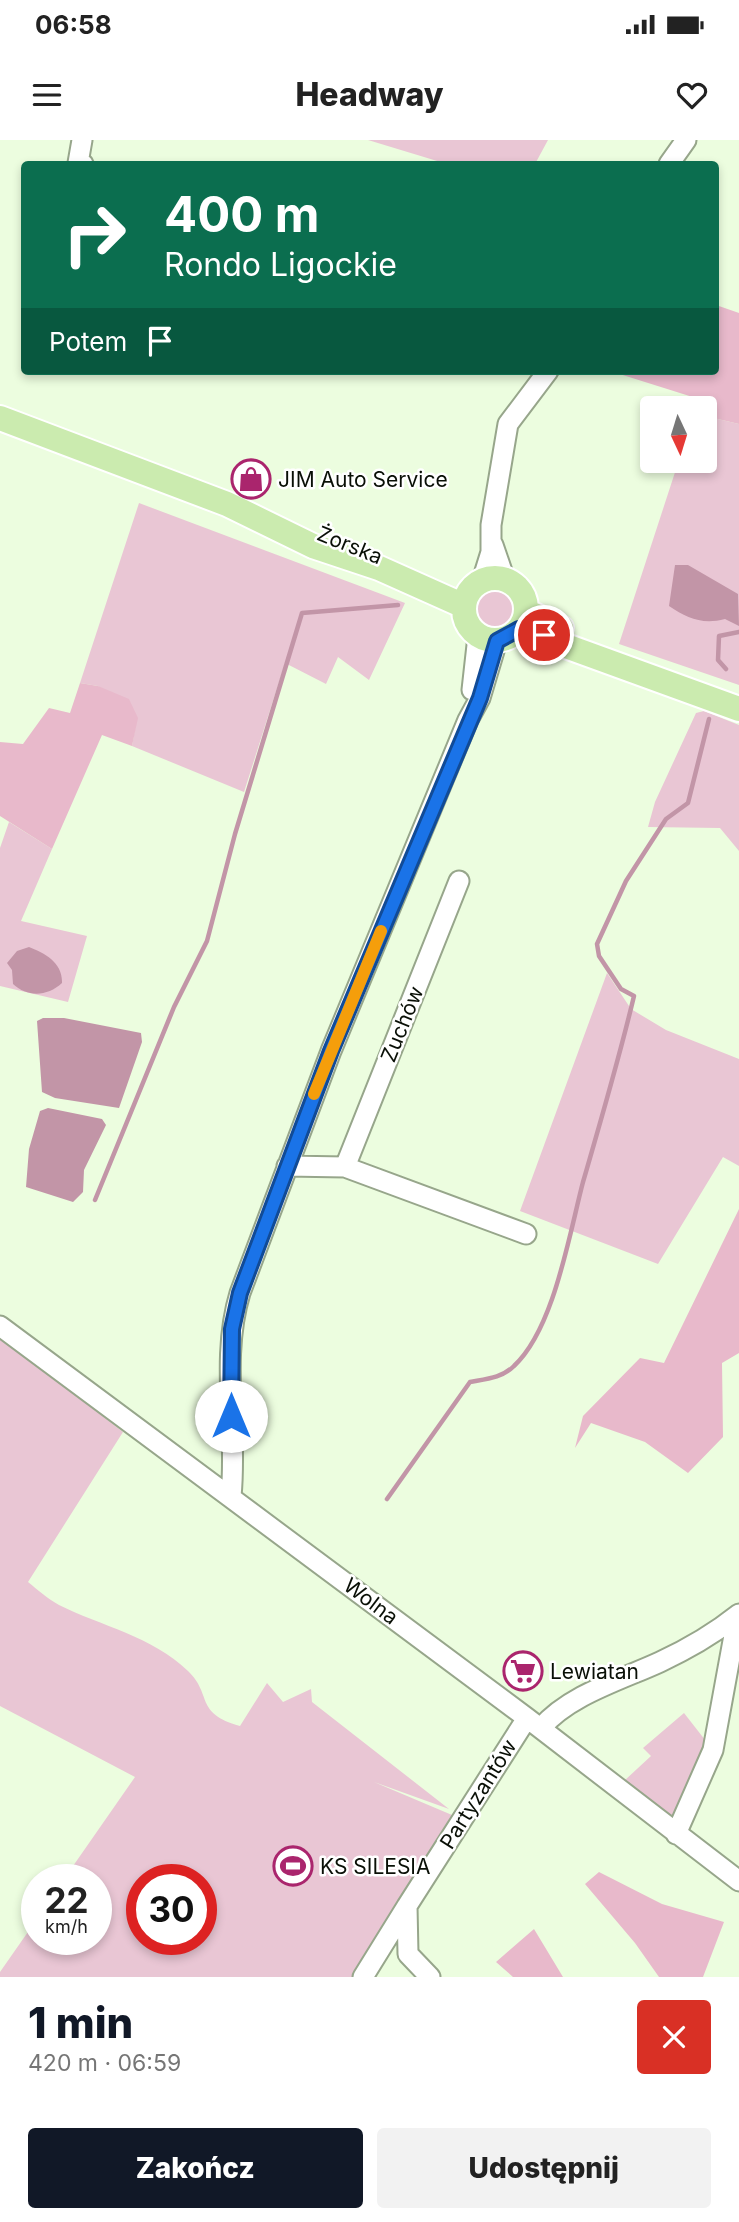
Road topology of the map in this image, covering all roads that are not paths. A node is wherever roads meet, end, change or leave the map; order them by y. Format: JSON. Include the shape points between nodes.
{"nodes":[{"id":1,"x":82,"y":140,"type":"edge"},
{"id":2,"x":686,"y":140,"type":"edge"},
{"id":3,"x":78,"y":161,"type":"edge"},
{"id":4,"x":671,"y":161,"type":"edge"},
{"id":5,"x":545,"y":375,"type":"edge"},
{"id":6,"x":0,"y":418,"type":"edge"},
{"id":7,"x":480,"y":589,"type":"junction"},
{"id":8,"x":523,"y":620,"type":"junction"},
{"id":9,"x":488,"y":638,"type":"junction"},
{"id":10,"x":739,"y":693,"type":"edge"},
{"id":11,"x":739,"y":709,"type":"edge"},
{"id":12,"x":459,"y":881,"type":"dead end"},
{"id":13,"x":287,"y":1166,"type":"junction"},
{"id":14,"x":345,"y":1167,"type":"junction"},
{"id":15,"x":526,"y":1234,"type":"dead end"},
{"id":16,"x":0,"y":1326,"type":"edge"},
{"id":17,"x":231,"y":1441,"type":"junction"},
{"id":18,"x":208,"y":1479,"type":"junction"},
{"id":19,"x":231,"y":1496,"type":"junction"},
{"id":20,"x":736,"y":1617,"type":"edge"},
{"id":21,"x":534,"y":1723,"type":"junction"},
{"id":22,"x":676,"y":1834,"type":"junction"},
{"id":23,"x":739,"y":1881,"type":"edge"},
{"id":24,"x":407,"y":1906,"type":"junction"},
{"id":25,"x":363,"y":1977,"type":"edge"},
{"id":26,"x":430,"y":1977,"type":"edge"}],
"edges":[{"from":1,"to":3,"type":"street"},
{"from":2,"to":4,"type":"street"},
{"from":5,"to":7,"type":"street","via":[[508,424],[492,541]]},
{"from":6,"to":7,"type":"main road","name":"Żorska","via":[[227,504],[282,517],[414,571]]},
{"from":7,"to":8,"type":"main road","via":[[522,594]]},
{"from":7,"to":9,"type":"main road","via":[[467,624]]},
{"from":8,"to":9,"type":"main road"},
{"from":8,"to":10,"type":"main road"},
{"from":8,"to":11,"type":"main road"},
{"from":9,"to":13,"type":"street","via":[[480,698]]},
{"from":12,"to":14,"type":"street","name":"Zuchów"},
{"from":13,"to":14,"type":"street"},
{"from":13,"to":17,"type":"street","via":[[234,1314]]},
{"from":14,"to":15,"type":"street"},
{"from":16,"to":18,"type":"street","name":"Wolna"},
{"from":17,"to":18,"type":"street"},
{"from":17,"to":19,"type":"street","via":[[235,1461]]},
{"from":18,"to":19,"type":"street","name":"Wolna"},
{"from":19,"to":21,"type":"street","name":"Wolna"},
{"from":20,"to":21,"type":"street","name":"Partyzantów","via":[[699,1642]]},
{"from":20,"to":22,"type":"street","via":[[719,1731]]},
{"from":21,"to":22,"type":"street","name":"Wolna"},
{"from":21,"to":24,"type":"street","name":"Partyzantów"},
{"from":22,"to":23,"type":"street","name":"Wolna"},
{"from":24,"to":25,"type":"street","name":"Partyzantów"},
{"from":24,"to":26,"type":"street","via":[[408,1954]]}]}
